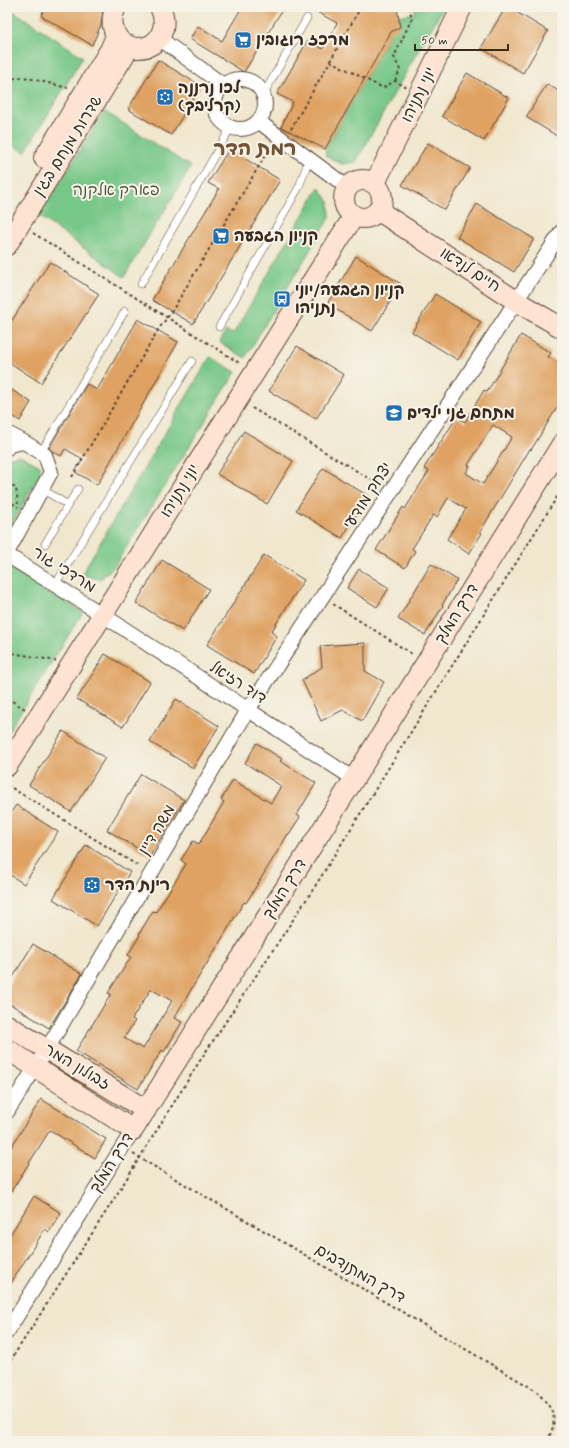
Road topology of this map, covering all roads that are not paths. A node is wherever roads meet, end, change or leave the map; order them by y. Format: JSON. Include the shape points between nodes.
{"nodes":[{"id":1,"x":116,"y":7,"type":"edge"},
{"id":2,"x":160,"y":7,"type":"edge"},
{"id":3,"x":462,"y":7,"type":"edge"},
{"id":4,"x":307,"y":18,"type":"dead end"},
{"id":5,"x":159,"y":38,"type":"junction"},
{"id":6,"x":123,"y":41,"type":"junction"},
{"id":7,"x":223,"y":85,"type":"junction"},
{"id":8,"x":263,"y":95,"type":"junction"},
{"id":9,"x":258,"y":121,"type":"junction"},
{"id":10,"x":231,"y":127,"type":"junction"},
{"id":11,"x":309,"y":159,"type":"junction"},
{"id":12,"x":375,"y":183,"type":"junction"},
{"id":13,"x":347,"y":187,"type":"junction"},
{"id":14,"x":379,"y":210,"type":"junction"},
{"id":15,"x":354,"y":216,"type":"junction"},
{"id":16,"x":13,"y":222,"type":"edge"},
{"id":17,"x":562,"y":231,"type":"edge"},
{"id":18,"x":7,"y":245,"type":"edge"},
{"id":19,"x":141,"y":284,"type":"dead end"},
{"id":20,"x":516,"y":300,"type":"junction"},
{"id":21,"x":125,"y":311,"type":"dead end"},
{"id":22,"x":219,"y":327,"type":"dead end"},
{"id":23,"x":562,"y":328,"type":"edge"},
{"id":24,"x":192,"y":361,"type":"dead end"},
{"id":25,"x":7,"y":433,"type":"edge"},
{"id":26,"x":24,"y":442,"type":"junction"},
{"id":27,"x":562,"y":444,"type":"edge"},
{"id":28,"x":7,"y":448,"type":"edge"},
{"id":29,"x":40,"y":452,"type":"junction"},
{"id":30,"x":42,"y":489,"type":"junction"},
{"id":31,"x":78,"y":489,"type":"dead end"},
{"id":32,"x":68,"y":505,"type":"junction"},
{"id":33,"x":45,"y":544,"type":"dead end"},
{"id":34,"x":7,"y":554,"type":"edge"},
{"id":35,"x":55,"y":585,"type":"junction"},
{"id":36,"x":103,"y":615,"type":"junction"},
{"id":37,"x":248,"y":710,"type":"junction"},
{"id":38,"x":7,"y":766,"type":"edge"},
{"id":39,"x":354,"y":779,"type":"junction"},
{"id":40,"x":7,"y":1025,"type":"edge"},
{"id":41,"x":7,"y":1049,"type":"edge"},
{"id":42,"x":47,"y":1049,"type":"junction"},
{"id":43,"x":35,"y":1067,"type":"junction"},
{"id":44,"x":146,"y":1110,"type":"junction"},
{"id":45,"x":7,"y":1112,"type":"edge"},
{"id":46,"x":132,"y":1130,"type":"junction"},
{"id":47,"x":7,"y":1332,"type":"edge"}],
"edges":[{"from":1,"to":6,"type":"street","via":[[113,13],[113,28]]},
{"from":2,"to":5,"type":"street","via":[[164,22]]},
{"from":3,"to":12,"type":"street","name":"יוני נתניהו"},
{"from":4,"to":8,"type":"lane"},
{"from":5,"to":6,"type":"street","via":[[138,48]]},
{"from":5,"to":7,"type":"street"},
{"from":6,"to":16,"type":"street","name":"שדרות מנחם בגין"},
{"from":6,"to":16,"type":"street","name":"שדרות מנחם בגין","via":[[110,50]]},
{"from":7,"to":8,"type":"street","via":[[238,79],[246,80],[259,88]]},
{"from":7,"to":10,"type":"street","via":[[215,100],[215,108],[218,116]]},
{"from":8,"to":9,"type":"street","via":[[265,109]]},
{"from":9,"to":10,"type":"street","via":[[245,128]]},
{"from":9,"to":11,"type":"street"},
{"from":10,"to":19,"type":"lane"},
{"from":11,"to":13,"type":"street"},
{"from":11,"to":22,"type":"lane","via":[[299,187]]},
{"from":12,"to":13,"type":"street","via":[[362,179]]},
{"from":12,"to":14,"type":"street","via":[[383,198]]},
{"from":13,"to":15,"type":"street","via":[[344,200],[349,212]]},
{"from":14,"to":15,"type":"street","via":[[368,217]]},
{"from":14,"to":20,"type":"street","name":"חיים לנדאו"},
{"from":15,"to":36,"type":"street","name":"יוני נתניהו"},
{"from":16,"to":18,"type":"street","name":"שדרות מנחם בגין"},
{"from":17,"to":20,"type":"street","name":"יצחק מודעי"},
{"from":20,"to":23,"type":"street","name":"חיים לנדאו"},
{"from":20,"to":37,"type":"street","name":"יצחק מודעי"},
{"from":21,"to":29,"type":"lane"},
{"from":24,"to":35,"type":"lane"},
{"from":25,"to":26,"type":"street","name":"מרדכי גור"},
{"from":26,"to":28,"type":"street","via":[[9,445]]},
{"from":26,"to":29,"type":"street","name":"מרדכי גור"},
{"from":27,"to":39,"type":"street","name":"דרך המלך"},
{"from":29,"to":30,"type":"street","name":"מרדכי גור","via":[[45,455],[52,472]]},
{"from":30,"to":32,"type":"lane"},
{"from":30,"to":34,"type":"street","name":"מרדכי גור","via":[[23,510]]},
{"from":31,"to":32,"type":"lane"},
{"from":32,"to":33,"type":"lane"},
{"from":34,"to":35,"type":"street","name":"מרדכי גור"},
{"from":35,"to":36,"type":"street","name":"מרדכי גור"},
{"from":36,"to":37,"type":"street","name":"דוד רזיאל"},
{"from":36,"to":38,"type":"street","name":"יוני נתניהו"},
{"from":37,"to":39,"type":"street","name":"דוד רזיאל"},
{"from":37,"to":42,"type":"street","name":"משה דיין"},
{"from":39,"to":44,"type":"street","name":"דרך המלך"},
{"from":40,"to":42,"type":"street","name":"זבולון המר"},
{"from":41,"to":43,"type":"street","name":"זבולון המר"},
{"from":42,"to":43,"type":"street","name":"משה דיין"},
{"from":42,"to":44,"type":"street","name":"זבולון המר"},
{"from":43,"to":45,"type":"street","name":"משה דיין"},
{"from":43,"to":46,"type":"street","name":"זבולון המר"},
{"from":44,"to":46,"type":"street","name":"דרך המלך"},
{"from":46,"to":47,"type":"street","name":"דרך המלך"}]}
